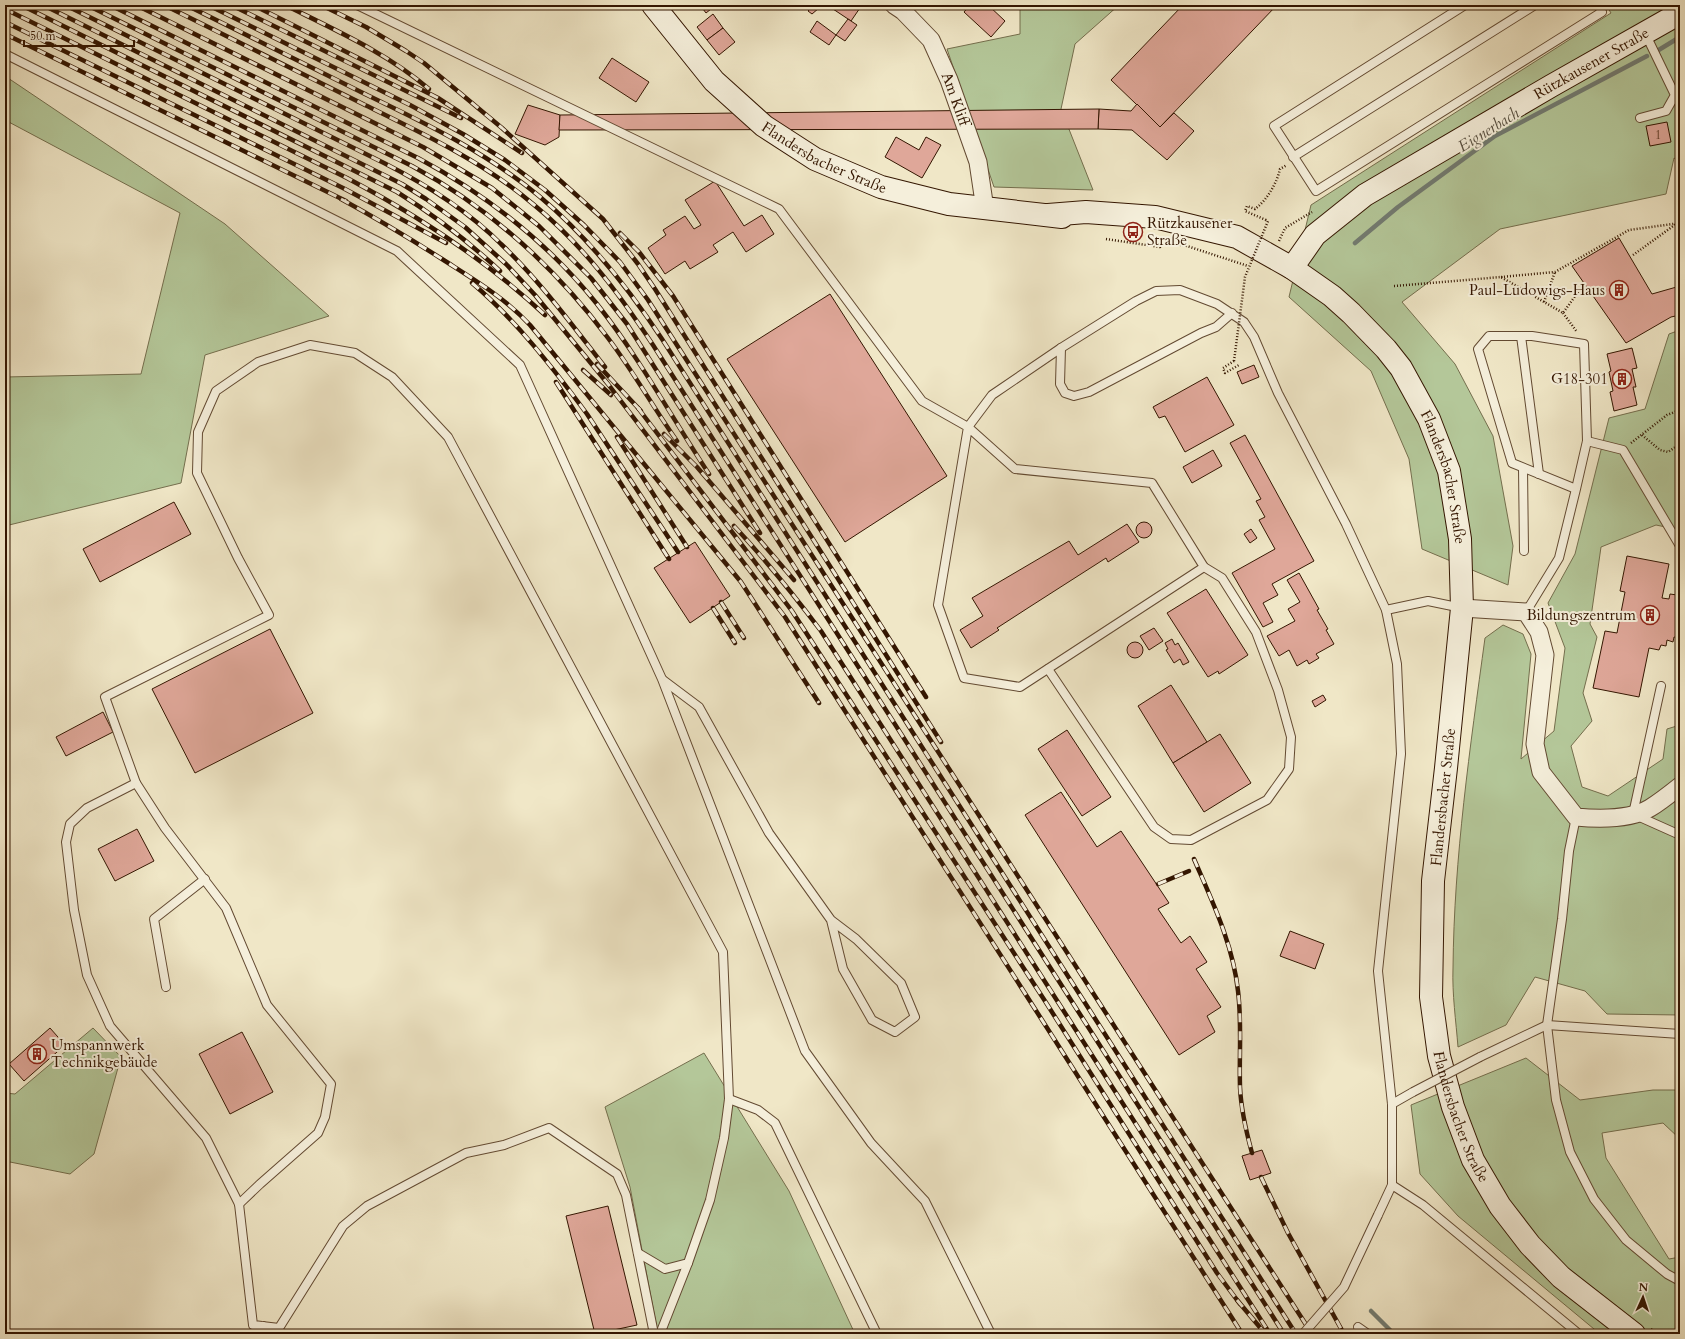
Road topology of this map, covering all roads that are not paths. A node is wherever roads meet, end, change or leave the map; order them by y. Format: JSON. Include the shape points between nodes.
{"nodes":[{"id":1,"x":357,"y":5,"type":"edge"},
{"id":2,"x":653,"y":5,"type":"edge"},
{"id":3,"x":1465,"y":5,"type":"edge"},
{"id":4,"x":1535,"y":5,"type":"edge"},
{"id":5,"x":1598,"y":5,"type":"edge"},
{"id":6,"x":900,"y":7,"type":"edge"},
{"id":7,"x":1680,"y":13,"type":"edge"},
{"id":8,"x":1645,"y":33,"type":"junction"},
{"id":9,"x":5,"y":54,"type":"edge"},
{"id":10,"x":1675,"y":94,"type":"junction"},
{"id":11,"x":1680,"y":105,"type":"edge"},
{"id":12,"x":1640,"y":118,"type":"dead end"},
{"id":13,"x":1294,"y":158,"type":"junction"},
{"id":14,"x":985,"y":209,"type":"junction"},
{"id":15,"x":1287,"y":256,"type":"junction"},
{"id":16,"x":1232,"y":313,"type":"junction"},
{"id":17,"x":1521,"y":336,"type":"junction"},
{"id":18,"x":1061,"y":348,"type":"junction"},
{"id":19,"x":968,"y":427,"type":"junction"},
{"id":20,"x":1587,"y":440,"type":"junction"},
{"id":21,"x":1523,"y":468,"type":"junction"},
{"id":22,"x":1539,"y":474,"type":"junction"},
{"id":23,"x":1576,"y":489,"type":"junction"},
{"id":24,"x":1680,"y":546,"type":"edge"},
{"id":25,"x":1524,"y":551,"type":"dead end"},
{"id":26,"x":1204,"y":566,"type":"junction"},
{"id":27,"x":1462,"y":608,"type":"junction"},
{"id":28,"x":1386,"y":610,"type":"junction"},
{"id":29,"x":1526,"y":612,"type":"junction"},
{"id":30,"x":1048,"y":669,"type":"junction"},
{"id":31,"x":662,"y":679,"type":"junction"},
{"id":32,"x":1661,"y":686,"type":"dead end"},
{"id":33,"x":136,"y":783,"type":"junction"},
{"id":34,"x":1680,"y":786,"type":"edge"},
{"id":35,"x":1633,"y":814,"type":"junction"},
{"id":36,"x":1576,"y":818,"type":"junction"},
{"id":37,"x":1680,"y":835,"type":"edge"},
{"id":38,"x":205,"y":879,"type":"junction"},
{"id":39,"x":831,"y":920,"type":"junction"},
{"id":40,"x":166,"y":987,"type":"dead end"},
{"id":41,"x":1547,"y":1025,"type":"junction"},
{"id":42,"x":1680,"y":1034,"type":"edge"},
{"id":43,"x":729,"y":1099,"type":"junction"},
{"id":44,"x":1392,"y":1104,"type":"junction"},
{"id":45,"x":1392,"y":1185,"type":"junction"},
{"id":46,"x":239,"y":1204,"type":"junction"},
{"id":47,"x":638,"y":1253,"type":"junction"},
{"id":48,"x":688,"y":1263,"type":"junction"},
{"id":49,"x":1680,"y":1281,"type":"edge"},
{"id":50,"x":1358,"y":1328,"type":"dead end"},
{"id":51,"x":262,"y":1330,"type":"edge"},
{"id":52,"x":1641,"y":1331,"type":"edge"},
{"id":53,"x":654,"y":1334,"type":"edge"},
{"id":54,"x":660,"y":1334,"type":"edge"},
{"id":55,"x":878,"y":1334,"type":"edge"},
{"id":56,"x":991,"y":1334,"type":"edge"},
{"id":57,"x":1303,"y":1334,"type":"edge"},
{"id":58,"x":1368,"y":1334,"type":"edge"},
{"id":59,"x":1579,"y":1334,"type":"edge"}],
"edges":[{"from":1,"to":19,"type":"lane","via":[[779,209],[922,401]]},
{"from":2,"to":14,"type":"street","name":"Flandersbacher Straße","via":[[714,81],[764,126],[815,159],[881,188],[949,204]]},
{"from":3,"to":13,"type":"lane","via":[[1274,126]]},
{"from":4,"to":13,"type":"lane"},
{"from":5,"to":13,"type":"lane","via":[[1602,12],[1316,191]]},
{"from":6,"to":14,"type":"street","name":"Am Kliff","via":[[931,40],[949,80],[978,162]]},
{"from":7,"to":8,"type":"street","name":"Rützkausener Straße"},
{"from":8,"to":10,"type":"lane"},
{"from":8,"to":15,"type":"street","name":"Rützkausener Straße","via":[[1366,195]]},
{"from":9,"to":31,"type":"lane","via":[[398,251],[520,365]]},
{"from":10,"to":11,"type":"lane"},
{"from":10,"to":12,"type":"lane","via":[[1666,111]]},
{"from":14,"to":15,"type":"street","name":"Flandersbacher Straße","via":[[1048,215],[1086,212],[1155,217],[1237,237]]},
{"from":15,"to":27,"type":"street","name":"Flandersbacher Straße","via":[[1386,348],[1401,368],[1429,419],[1449,471],[1460,539]]},
{"from":16,"to":18,"type":"lane","via":[[1217,304],[1180,290],[1156,292],[1136,301]]},
{"from":16,"to":18,"type":"lane","via":[[1216,327],[1089,392],[1074,396],[1065,393],[1060,384]]},
{"from":16,"to":28,"type":"lane","via":[[1244,322],[1254,337],[1278,393],[1346,524]]},
{"from":17,"to":20,"type":"lane","via":[[1584,344]]},
{"from":17,"to":21,"type":"lane","via":[[1489,336],[1478,349],[1512,464]]},
{"from":17,"to":22,"type":"lane"},
{"from":18,"to":19,"type":"lane","via":[[992,395]]},
{"from":19,"to":26,"type":"lane","via":[[1015,469],[1152,483]]},
{"from":19,"to":30,"type":"lane","via":[[938,605],[964,678],[1020,687]]},
{"from":20,"to":23,"type":"lane"},
{"from":20,"to":24,"type":"lane","via":[[1623,450]]},
{"from":21,"to":22,"type":"lane"},
{"from":21,"to":25,"type":"lane"},
{"from":22,"to":23,"type":"lane"},
{"from":23,"to":29,"type":"lane","via":[[1559,558]]},
{"from":26,"to":30,"type":"lane"},
{"from":26,"to":30,"type":"lane","via":[[1222,578],[1256,632],[1278,690],[1291,737],[1289,769],[1267,800],[1191,840],[1171,839],[1154,827]]},
{"from":27,"to":28,"type":"lane","via":[[1428,601]]},
{"from":27,"to":29,"type":"street"},
{"from":27,"to":52,"type":"street","name":"Flandersbacher Straße","via":[[1433,881],[1431,997],[1439,1056],[1452,1107],[1473,1160],[1500,1206],[1530,1245],[1561,1277]]},
{"from":28,"to":44,"type":"lane","via":[[1397,664],[1401,754],[1378,972]]},
{"from":29,"to":36,"type":"street","via":[[1539,632],[1545,655],[1535,744],[1541,772]]},
{"from":31,"to":39,"type":"lane","via":[[699,707],[768,833]]},
{"from":31,"to":56,"type":"lane","via":[[805,1051],[871,1143],[925,1201]]},
{"from":32,"to":35,"type":"lane"},
{"from":33,"to":38,"type":"lane","via":[[165,828]]},
{"from":33,"to":43,"type":"lane","via":[[105,697],[270,615],[238,558],[197,473],[198,432],[216,391],[258,362],[310,345],[354,353],[392,377],[448,437],[723,952]]},
{"from":33,"to":46,"type":"lane","via":[[87,808],[70,824],[66,842],[74,910],[86,975],[110,1026],[206,1138]]},
{"from":34,"to":35,"type":"street","via":[[1649,809]]},
{"from":35,"to":36,"type":"street","via":[[1599,819]]},
{"from":35,"to":37,"type":"lane"},
{"from":36,"to":41,"type":"lane","via":[[1569,851]]},
{"from":38,"to":40,"type":"lane","via":[[154,919]]},
{"from":38,"to":46,"type":"lane","via":[[226,908],[266,1005],[331,1084],[325,1117],[318,1133]]},
{"from":39,"to":39,"type":"lane","via":[[843,969],[872,1020],[895,1032],[915,1017],[900,983],[856,939]]},
{"from":41,"to":42,"type":"lane"},
{"from":41,"to":44,"type":"lane","bridge":true},
{"from":41,"to":49,"type":"lane","via":[[1556,1100],[1570,1152],[1594,1199],[1626,1240],[1667,1274]]},
{"from":43,"to":48,"type":"lane","via":[[724,1138],[710,1200]]},
{"from":43,"to":55,"type":"lane","via":[[758,1110],[774,1123]]},
{"from":44,"to":45,"type":"lane"},
{"from":45,"to":57,"type":"lane","bridge":true,"via":[[1344,1287]]},
{"from":45,"to":59,"type":"lane","via":[[1423,1205]]},
{"from":46,"to":51,"type":"lane","via":[[253,1325]]},
{"from":47,"to":48,"type":"lane","via":[[665,1269]]},
{"from":47,"to":51,"type":"lane","via":[[626,1195],[617,1174],[549,1128],[504,1145],[466,1153],[367,1206],[343,1226],[279,1328]]},
{"from":47,"to":53,"type":"lane"},
{"from":48,"to":54,"type":"lane"},
{"from":50,"to":58,"type":"lane"}]}
